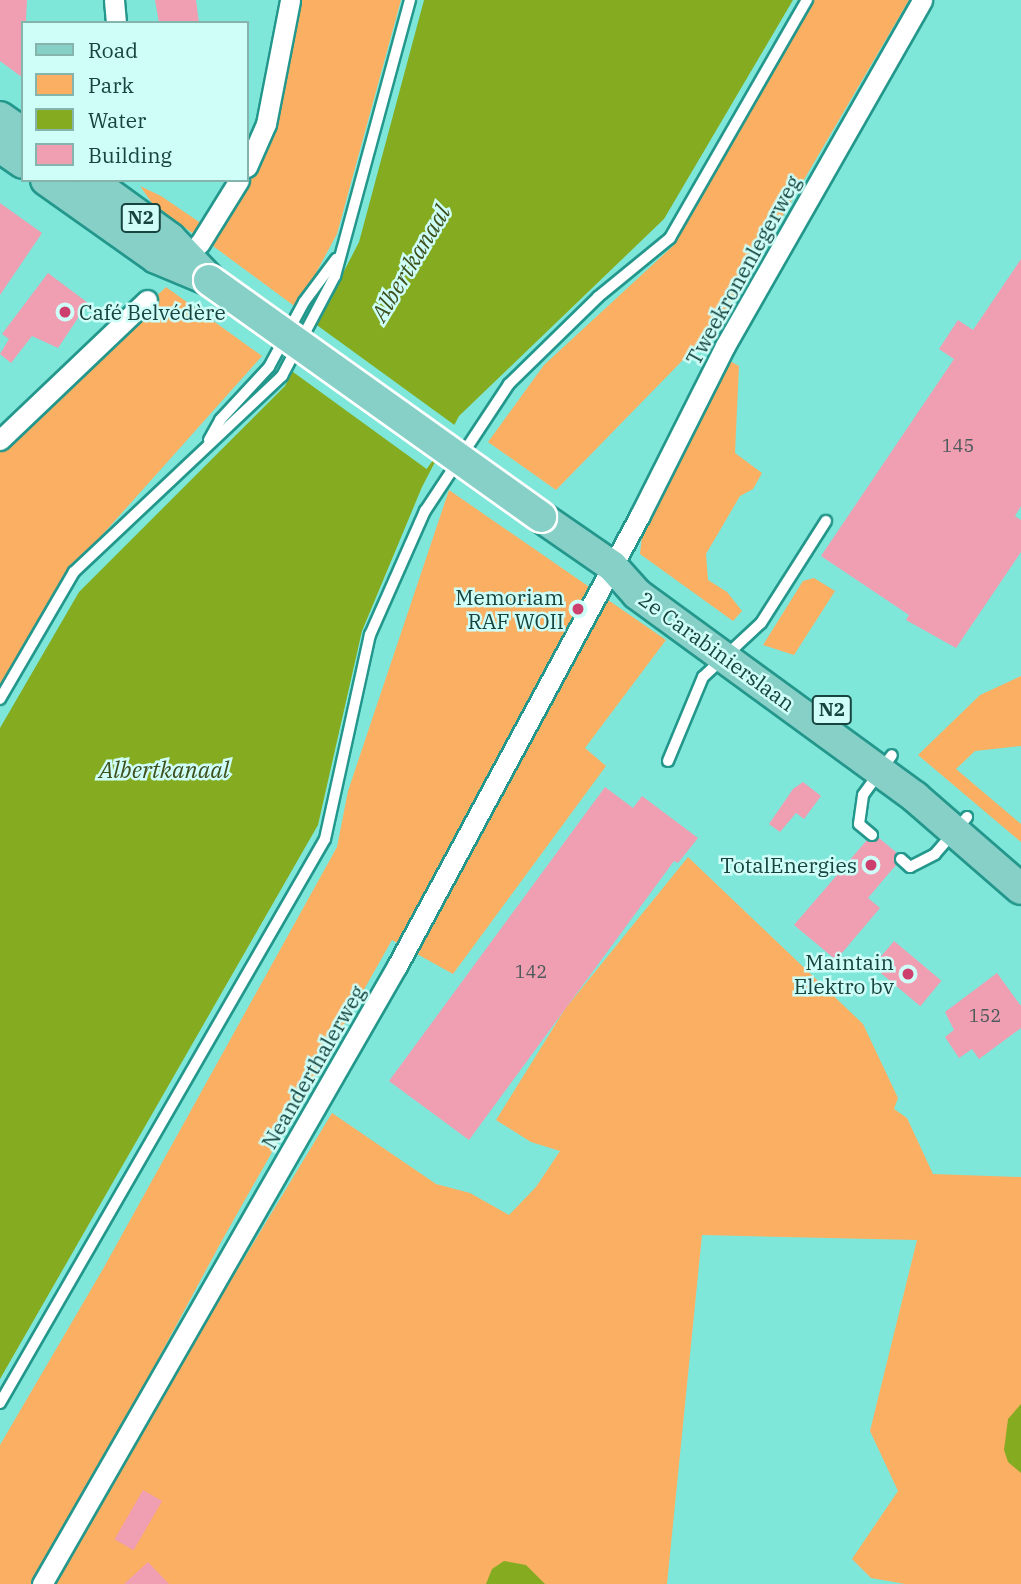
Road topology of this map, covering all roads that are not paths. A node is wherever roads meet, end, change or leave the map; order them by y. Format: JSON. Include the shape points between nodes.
{"nodes":[{"id":1,"x":114,"y":0,"type":"edge"},
{"id":2,"x":289,"y":0,"type":"edge"},
{"id":3,"x":410,"y":0,"type":"edge"},
{"id":4,"x":807,"y":0,"type":"edge"},
{"id":5,"x":922,"y":0,"type":"edge"},
{"id":6,"x":116,"y":21,"type":"edge"},
{"id":7,"x":0,"y":117,"type":"edge"},
{"id":8,"x":21,"y":132,"type":"edge"},
{"id":9,"x":0,"y":147,"type":"edge"},
{"id":10,"x":21,"y":162,"type":"edge"},
{"id":11,"x":248,"y":165,"type":"edge"},
{"id":12,"x":60,"y":182,"type":"edge"},
{"id":13,"x":238,"y":182,"type":"edge"},
{"id":14,"x":87,"y":186,"type":"edge"},
{"id":15,"x":339,"y":256,"type":"junction"},
{"id":16,"x":183,"y":262,"type":"junction"},
{"id":17,"x":147,"y":300,"type":"dead end"},
{"id":18,"x":0,"y":440,"type":"edge"},
{"id":19,"x":206,"y":447,"type":"junction"},
{"id":20,"x":826,"y":521,"type":"dead end"},
{"id":21,"x":612,"y":566,"type":"junction"},
{"id":22,"x":732,"y":650,"type":"junction"},
{"id":23,"x":0,"y":699,"type":"edge"},
{"id":24,"x":668,"y":761,"type":"dead end"},
{"id":25,"x":886,"y":762,"type":"junction"},
{"id":26,"x":961,"y":824,"type":"junction"},
{"id":27,"x":872,"y":835,"type":"dead end"},
{"id":28,"x":901,"y":859,"type":"dead end"},
{"id":29,"x":1021,"y":865,"type":"edge"},
{"id":30,"x":1021,"y":889,"type":"edge"},
{"id":31,"x":0,"y":1403,"type":"edge"},
{"id":32,"x":42,"y":1584,"type":"edge"}],
"edges":[{"from":1,"to":6,"type":"street"},
{"from":2,"to":11,"type":"street","via":[[266,124]]},
{"from":3,"to":15,"type":"lane","via":[[351,227]]},
{"from":4,"to":31,"type":"lane","via":[[670,238],[598,297],[509,384],[425,511],[370,635],[325,839]]},
{"from":5,"to":21,"type":"street","name":"Tweekronenlegerweg","via":[[725,346]]},
{"from":7,"to":8,"type":"main road"},
{"from":9,"to":10,"type":"main road"},
{"from":12,"to":14,"type":"main road","name":"2e Carabinierslaan","number":"N2"},
{"from":13,"to":16,"type":"street"},
{"from":14,"to":16,"type":"main road","name":"2e Carabinierslaan","number":"N2"},
{"from":15,"to":19,"type":"lane","via":[[304,302],[269,367],[220,420]]},
{"from":15,"to":19,"type":"lane","via":[[335,276],[282,376]]},
{"from":16,"to":21,"type":"main road","name":"2e Carabinierslaan","number":"N2","bridge":true},
{"from":17,"to":18,"type":"street"},
{"from":19,"to":23,"type":"lane","via":[[74,572]]},
{"from":20,"to":22,"type":"lane","via":[[761,623]]},
{"from":21,"to":22,"type":"main road","name":"2e Carabinierslaan","number":"N2","via":[[646,580]]},
{"from":21,"to":32,"type":"street","name":"Neanderthalerweg","via":[[397,966]]},
{"from":22,"to":24,"type":"lane","via":[[702,677]]},
{"from":22,"to":25,"type":"main road","name":"2e Carabinierslaan","number":"N2"},
{"from":25,"to":26,"type":"main road","name":"2e Carabinierslaan","number":"N2"},
{"from":25,"to":27,"type":"lane","via":[[863,795],[859,824]]},
{"from":26,"to":28,"type":"lane","via":[[935,854],[911,867]]},
{"from":26,"to":29,"type":"main road","name":"2e Carabinierslaan","number":"N2"},
{"from":26,"to":30,"type":"main road","name":"2e Carabinierslaan","number":"N2"}]}
